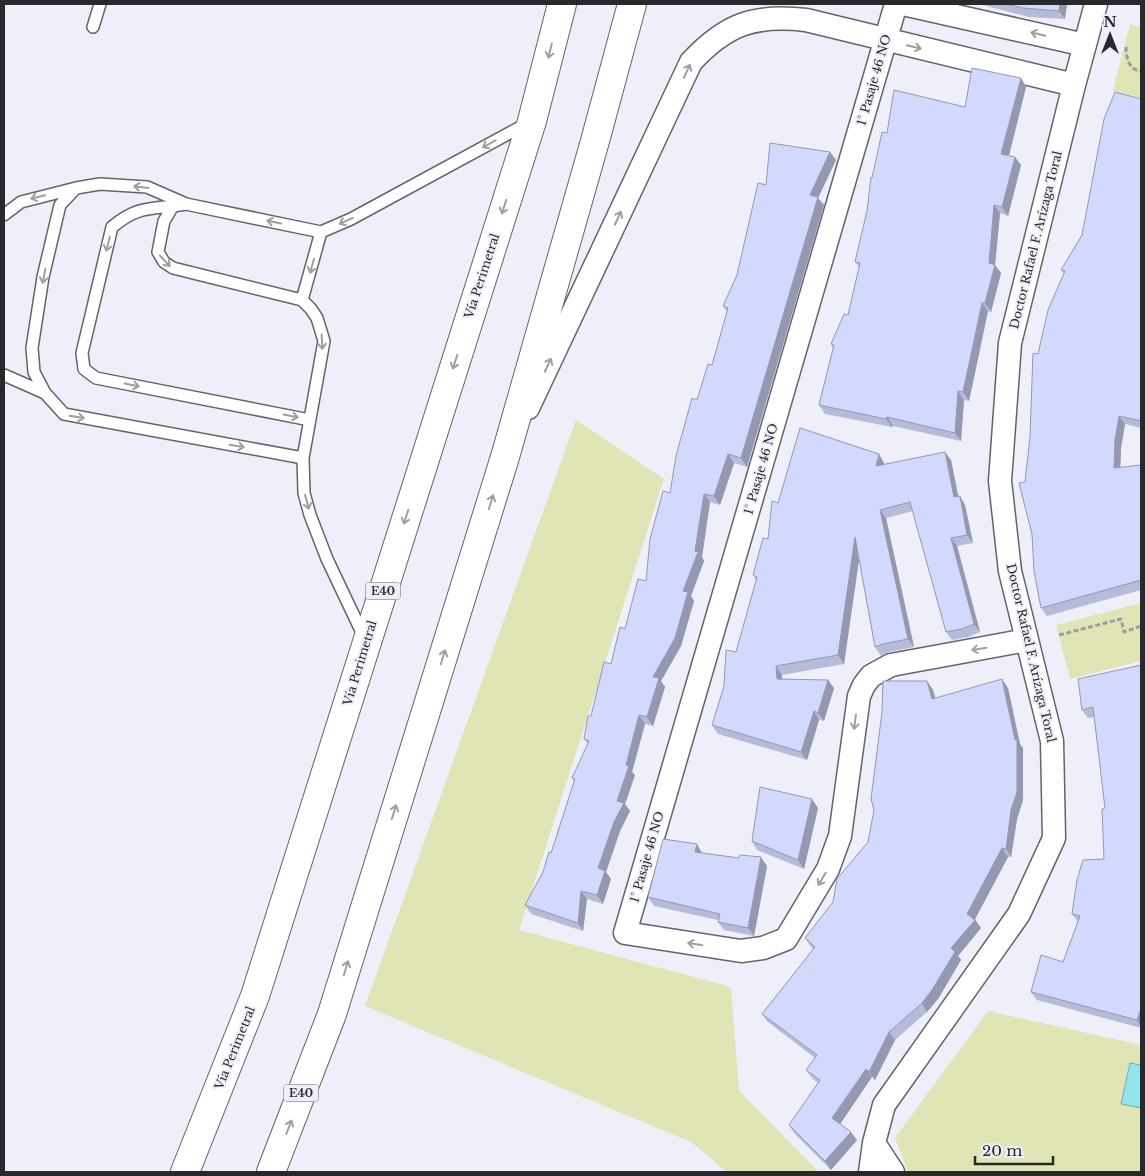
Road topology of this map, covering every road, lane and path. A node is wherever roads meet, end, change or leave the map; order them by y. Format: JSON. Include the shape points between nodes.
{"nodes":[{"id":1,"x":100,"y":4,"type":"edge"},
{"id":2,"x":562,"y":4,"type":"edge"},
{"id":3,"x":632,"y":4,"type":"edge"},
{"id":4,"x":754,"y":4,"type":"edge"},
{"id":5,"x":896,"y":4,"type":"edge"},
{"id":6,"x":903,"y":4,"type":"edge"},
{"id":7,"x":1096,"y":4,"type":"edge"},
{"id":8,"x":93,"y":27,"type":"dead end"},
{"id":9,"x":722,"y":35,"type":"junction"},
{"id":10,"x":886,"y":40,"type":"junction"},
{"id":11,"x":1085,"y":44,"type":"junction"},
{"id":12,"x":1126,"y":47,"type":"dead end"},
{"id":13,"x":1141,"y":71,"type":"edge"},
{"id":14,"x":1074,"y":85,"type":"junction"},
{"id":15,"x":532,"y":121,"type":"junction"},
{"id":16,"x":76,"y":188,"type":"junction"},
{"id":17,"x":186,"y":204,"type":"junction"},
{"id":18,"x":174,"y":206,"type":"junction"},
{"id":19,"x":4,"y":215,"type":"edge"},
{"id":20,"x":321,"y":232,"type":"junction"},
{"id":21,"x":302,"y":300,"type":"junction"},
{"id":22,"x":4,"y":375,"type":"edge"},
{"id":23,"x":45,"y":393,"type":"junction"},
{"id":24,"x":310,"y":420,"type":"junction"},
{"id":25,"x":505,"y":457,"type":"junction"},
{"id":26,"x":303,"y":458,"type":"junction"},
{"id":27,"x":1141,"y":626,"type":"edge"},
{"id":28,"x":1059,"y":635,"type":"dead end"},
{"id":29,"x":1027,"y":640,"type":"junction"},
{"id":30,"x":366,"y":642,"type":"junction"},
{"id":31,"x":874,"y":1143,"type":"junction"},
{"id":32,"x":185,"y":1172,"type":"edge"},
{"id":33,"x":271,"y":1172,"type":"edge"},
{"id":34,"x":870,"y":1172,"type":"edge"},
{"id":35,"x":893,"y":1172,"type":"edge"}],
"edges":[{"from":1,"to":8,"type":"lane"},
{"from":2,"to":15,"type":"highway","name":"Vía Perimetral","number":"E40","one_way":true},
{"from":3,"to":25,"type":"highway","number":"E40"},
{"from":4,"to":9,"type":"street","via":[[744,18]]},
{"from":5,"to":10,"type":"street","name":"1° Pasaje 46 NO"},
{"from":11,"to":6,"type":"street","one_way":true},
{"from":7,"to":11,"type":"street","name":"Doctor Rafael F. Arízaga Toral"},
{"from":9,"to":10,"type":"street","via":[[764,18],[794,18]]},
{"from":25,"to":9,"type":"street","one_way":true,"via":[[691,62]]},
{"from":10,"to":14,"type":"street","one_way":true},
{"from":29,"to":10,"type":"street","name":"1° Pasaje 46 NO","one_way":true,"via":[[891,665],[870,676],[859,696],[840,836],[828,869],[786,939],[763,948],[741,951],[625,934]]},
{"from":11,"to":14,"type":"street","name":"Doctor Rafael F. Arízaga Toral"},
{"from":12,"to":13,"type":"path","via":[[1129,65]]},
{"from":14,"to":29,"type":"street","name":"Doctor Rafael F. Arízaga Toral","via":[[1010,343],[1000,481],[1010,571]]},
{"from":15,"to":20,"type":"lane","one_way":true},
{"from":15,"to":30,"type":"highway","name":"Vía Perimetral","number":"E40","one_way":true},
{"from":17,"to":16,"type":"lane","one_way":true,"via":[[147,187],[100,184]]},
{"from":16,"to":19,"type":"lane","one_way":true,"via":[[20,202]]},
{"from":16,"to":23,"type":"lane","one_way":true,"via":[[60,205],[43,277],[32,348],[34,372]]},
{"from":17,"to":18,"type":"lane"},
{"from":20,"to":17,"type":"lane","one_way":true},
{"from":18,"to":21,"type":"lane","one_way":true,"via":[[164,221],[158,252],[164,262],[174,268]]},
{"from":18,"to":24,"type":"lane","one_way":true,"via":[[142,209],[125,216],[112,227],[82,353],[84,369],[96,378]]},
{"from":20,"to":21,"type":"lane","one_way":true},
{"from":21,"to":24,"type":"lane","one_way":true,"via":[[318,318],[324,341]]},
{"from":22,"to":23,"type":"lane"},
{"from":23,"to":26,"type":"lane","one_way":true,"via":[[64,414]]},
{"from":24,"to":26,"type":"lane"},
{"from":33,"to":25,"type":"highway","number":"E40","one_way":true,"via":[[332,1014]]},
{"from":26,"to":30,"type":"lane","one_way":true,"via":[[304,494],[310,515]]},
{"from":27,"to":28,"type":"path","via":[[1124,632],[1121,620]]},
{"from":29,"to":31,"type":"street","name":"Doctor Rafael F. Arízaga Toral","via":[[1052,741],[1054,838],[1019,914],[884,1105]]},
{"from":30,"to":32,"type":"highway","name":"Vía Perimetral","number":"E40","via":[[255,996]]},
{"from":31,"to":34,"type":"street","name":"Doctor Rafael F. Arízaga Toral"},
{"from":31,"to":35,"type":"street"}]}
